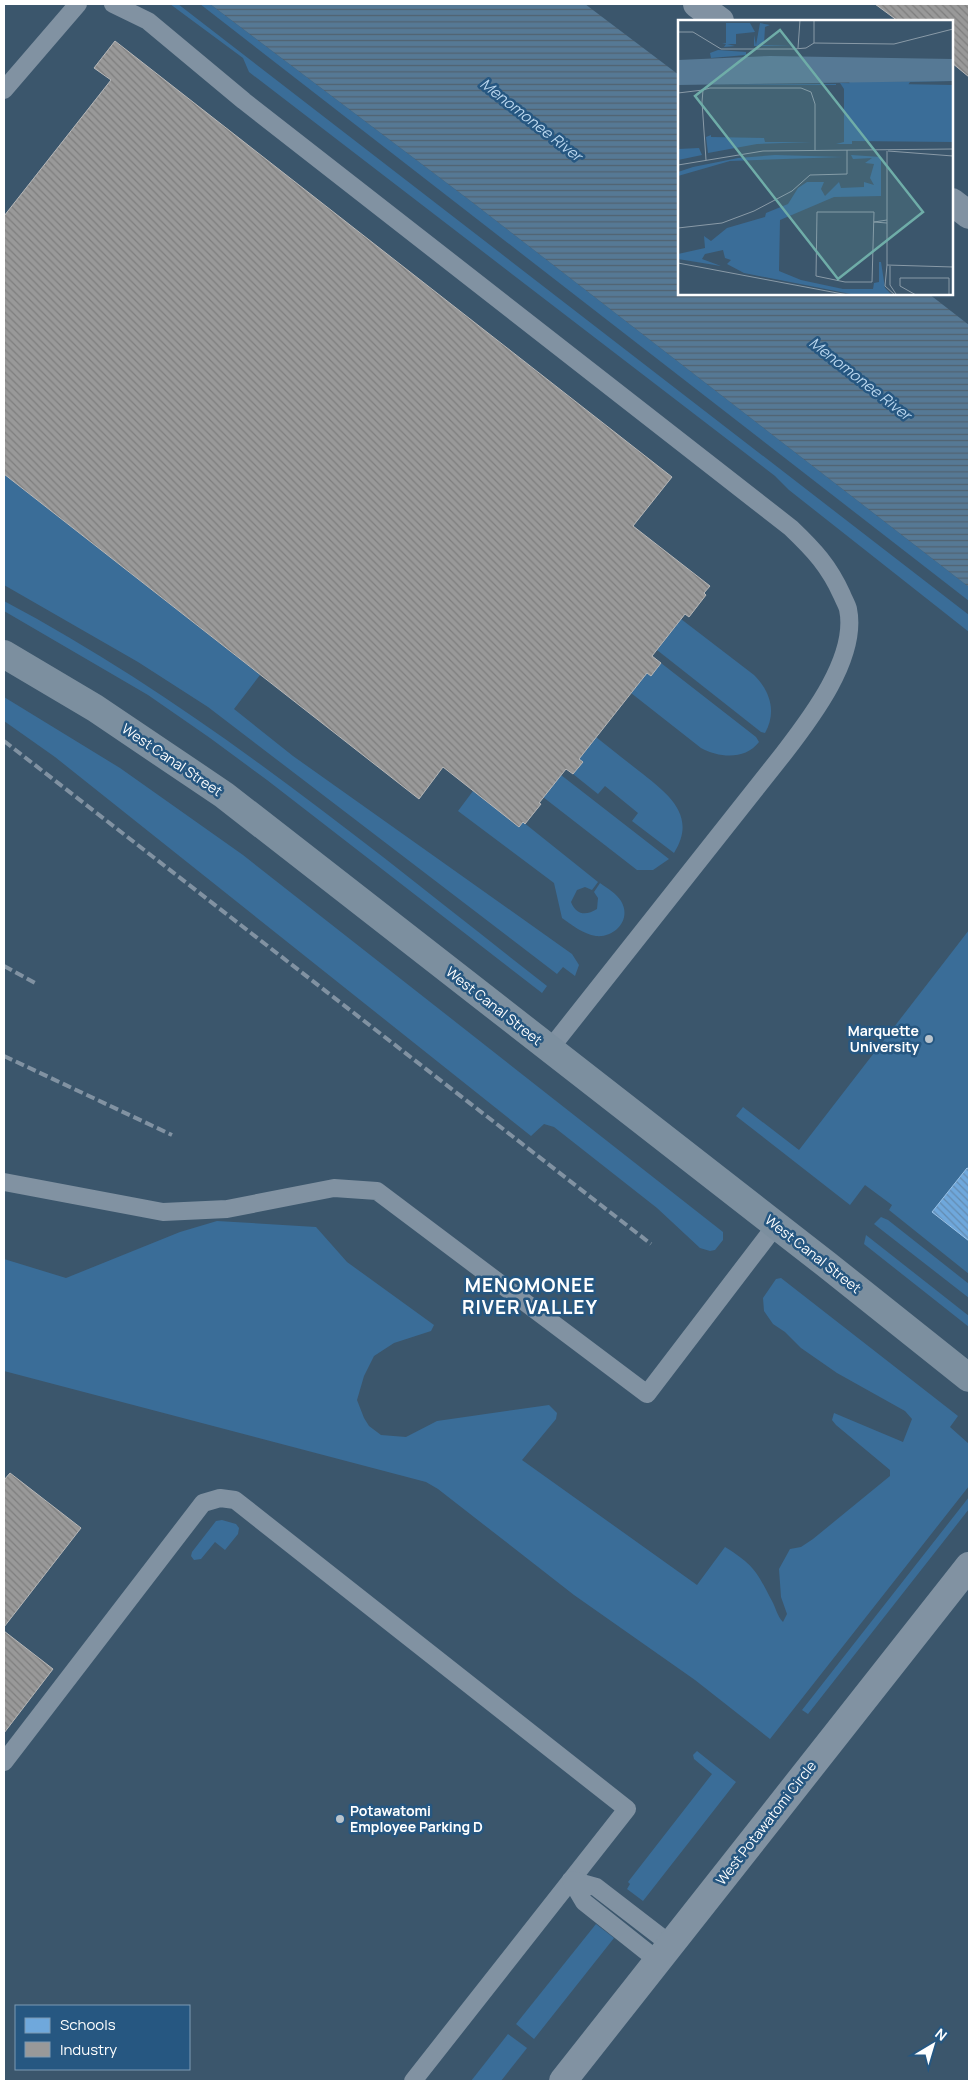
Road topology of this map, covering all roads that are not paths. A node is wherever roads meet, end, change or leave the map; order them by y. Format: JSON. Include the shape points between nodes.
{"nodes":[{"id":1,"x":78,"y":4,"type":"edge"},
{"id":2,"x":113,"y":4,"type":"edge"},
{"id":3,"x":697,"y":4,"type":"edge"},
{"id":4,"x":719,"y":20,"type":"edge"},
{"id":5,"x":4,"y":90,"type":"edge"},
{"id":6,"x":953,"y":203,"type":"edge"},
{"id":7,"x":969,"y":215,"type":"edge"},
{"id":8,"x":4,"y":654,"type":"edge"},
{"id":9,"x":549,"y":1050,"type":"junction"},
{"id":10,"x":4,"y":1182,"type":"edge"},
{"id":11,"x":776,"y":1225,"type":"junction"},
{"id":12,"x":969,"y":1378,"type":"edge"},
{"id":13,"x":969,"y":1566,"type":"edge"},
{"id":14,"x":4,"y":1762,"type":"edge"},
{"id":15,"x":571,"y":1880,"type":"junction"},
{"id":16,"x":664,"y":1952,"type":"junction"},
{"id":17,"x":413,"y":2081,"type":"edge"},
{"id":18,"x":563,"y":2081,"type":"edge"}],
"edges":[{"from":1,"to":5,"type":"lane"},
{"from":2,"to":9,"type":"lane","via":[[148,21],[252,108],[792,528],[817,552],[848,609],[848,640],[824,696],[789,746]]},
{"from":3,"to":4,"type":"street"},
{"from":6,"to":7,"type":"street"},
{"from":8,"to":9,"type":"street","name":"West Canal Street","via":[[95,708],[217,790]]},
{"from":9,"to":11,"type":"street","name":"West Canal Street"},
{"from":10,"to":11,"type":"lane","via":[[163,1212],[227,1210],[334,1188],[378,1192],[646,1394]]},
{"from":11,"to":12,"type":"street","name":"West Canal Street"},
{"from":13,"to":16,"type":"street","name":"West Potawatomi Circle"},
{"from":14,"to":15,"type":"lane","via":[[203,1503],[220,1498],[235,1500],[628,1809]]},
{"from":15,"to":16,"type":"lane","via":[[596,1887]]},
{"from":15,"to":17,"type":"lane"},
{"from":16,"to":18,"type":"street","name":"West Potawatomi Circle"}]}
